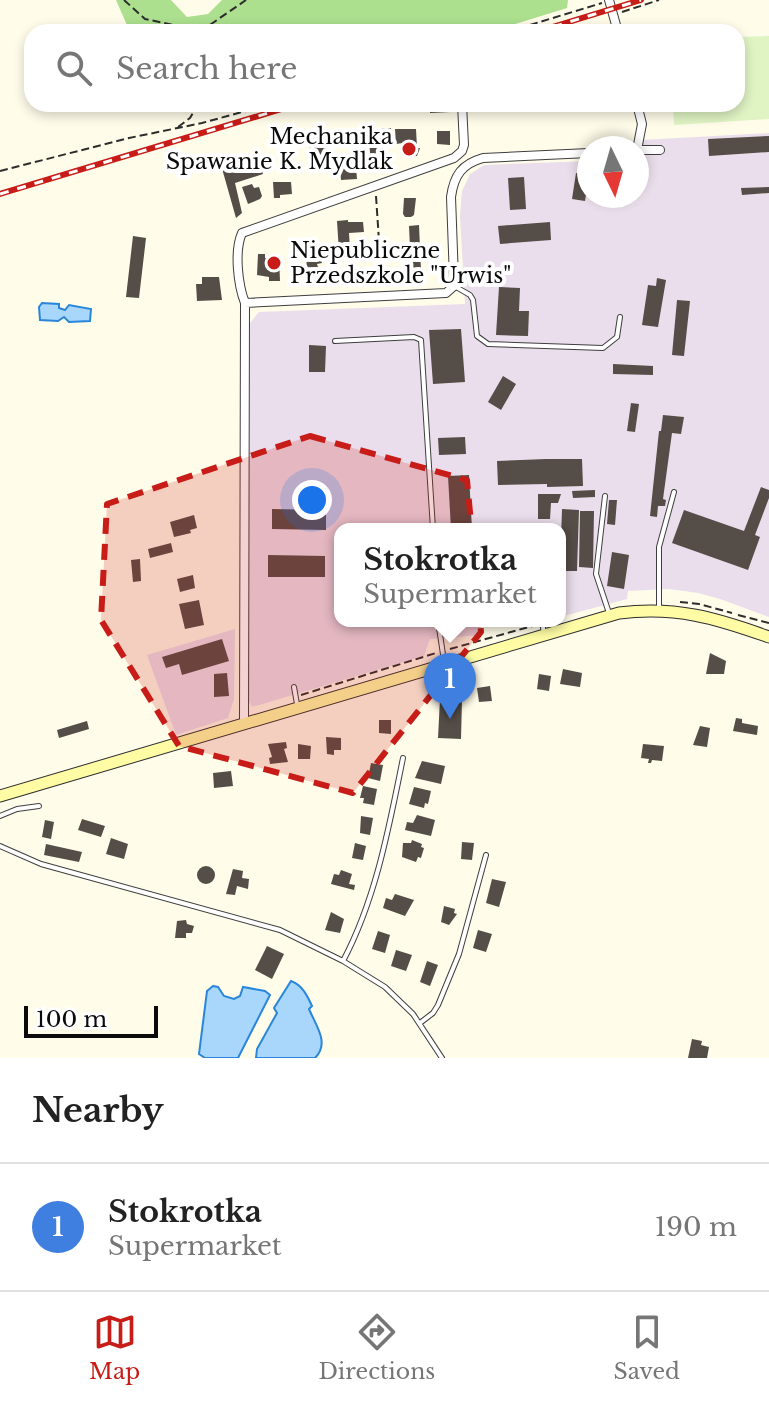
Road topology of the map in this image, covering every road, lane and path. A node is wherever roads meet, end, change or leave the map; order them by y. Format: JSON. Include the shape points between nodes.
{"nodes":[{"id":1,"x":124,"y":0,"type":"edge"},
{"id":2,"x":246,"y":0,"type":"edge"},
{"id":3,"x":609,"y":0,"type":"edge"},
{"id":4,"x":659,"y":0,"type":"edge"},
{"id":5,"x":613,"y":15,"type":"junction"},
{"id":6,"x":165,"y":24,"type":"edge"},
{"id":7,"x":214,"y":24,"type":"edge"},
{"id":8,"x":532,"y":24,"type":"edge"},
{"id":9,"x":616,"y":24,"type":"edge"},
{"id":10,"x":193,"y":112,"type":"edge"},
{"id":11,"x":240,"y":112,"type":"edge"},
{"id":12,"x":462,"y":112,"type":"edge"},
{"id":13,"x":639,"y":112,"type":"edge"},
{"id":14,"x":175,"y":129,"type":"junction"},
{"id":15,"x":660,"y":150,"type":"dead end"},
{"id":16,"x":577,"y":154,"type":"edge"},
{"id":17,"x":0,"y":171,"type":"edge"},
{"id":18,"x":376,"y":188,"type":"junction"},
{"id":19,"x":454,"y":286,"type":"junction"},
{"id":20,"x":383,"y":295,"type":"junction"},
{"id":21,"x":245,"y":303,"type":"junction"},
{"id":22,"x":620,"y":317,"type":"dead end"},
{"id":23,"x":335,"y":341,"type":"dead end"},
{"id":24,"x":674,"y":492,"type":"dead end"},
{"id":25,"x":605,"y":496,"type":"dead end"},
{"id":26,"x":433,"y":523,"type":"edge"},
{"id":27,"x":659,"y":610,"type":"junction"},
{"id":28,"x":609,"y":615,"type":"junction"},
{"id":29,"x":438,"y":627,"type":"edge"},
{"id":30,"x":543,"y":627,"type":"edge"},
{"id":31,"x":544,"y":634,"type":"junction"},
{"id":32,"x":769,"y":637,"type":"edge"},
{"id":33,"x":438,"y":665,"type":"junction"},
{"id":34,"x":438,"y":685,"type":"dead end"},
{"id":35,"x":294,"y":687,"type":"dead end"},
{"id":36,"x":298,"y":707,"type":"junction"},
{"id":37,"x":244,"y":723,"type":"junction"},
{"id":38,"x":403,"y":758,"type":"dead end"},
{"id":39,"x":0,"y":796,"type":"edge"},
{"id":40,"x":39,"y":806,"type":"dead end"},
{"id":41,"x":0,"y":816,"type":"edge"},
{"id":42,"x":0,"y":846,"type":"edge"},
{"id":43,"x":486,"y":855,"type":"dead end"},
{"id":44,"x":343,"y":961,"type":"junction"},
{"id":45,"x":420,"y":1023,"type":"junction"},
{"id":46,"x":442,"y":1058,"type":"edge"}],
"edges":[{"from":1,"to":6,"type":"path","via":[[145,19]]},
{"from":2,"to":7,"type":"path"},
{"from":3,"to":5,"type":"street"},
{"from":3,"to":8,"type":"path"},
{"from":4,"to":5,"type":"path"},
{"from":5,"to":9,"type":"street"},
{"from":10,"to":14,"type":"path"},
{"from":11,"to":14,"type":"path"},
{"from":12,"to":18,"type":"street","via":[[462,151],[444,164]]},
{"from":13,"to":15,"type":"street","via":[[637,150]]},
{"from":14,"to":17,"type":"path"},
{"from":16,"to":19,"type":"street","via":[[483,158],[461,170],[451,197]]},
{"from":18,"to":20,"type":"path"},
{"from":18,"to":21,"type":"street","via":[[242,233]]},
{"from":19,"to":20,"type":"street","via":[[446,293]]},
{"from":19,"to":22,"type":"lane","via":[[473,300],[477,336],[497,346],[603,348],[617,337]]},
{"from":20,"to":21,"type":"street"},
{"from":21,"to":37,"type":"street"},
{"from":23,"to":26,"type":"lane","via":[[421,340]]},
{"from":24,"to":27,"type":"lane","via":[[659,547]]},
{"from":25,"to":28,"type":"lane","via":[[596,574]]},
{"from":27,"to":28,"type":"main road"},
{"from":27,"to":32,"type":"main road","via":[[709,616]]},
{"from":28,"to":31,"type":"main road"},
{"from":29,"to":33,"type":"lane"},
{"from":30,"to":31,"type":"lane"},
{"from":31,"to":33,"type":"main road"},
{"from":33,"to":34,"type":"lane"},
{"from":33,"to":36,"type":"main road"},
{"from":35,"to":36,"type":"lane"},
{"from":36,"to":37,"type":"main road"},
{"from":37,"to":39,"type":"main road"},
{"from":38,"to":44,"type":"lane","via":[[388,834]]},
{"from":40,"to":41,"type":"lane"},
{"from":42,"to":44,"type":"lane","via":[[41,864],[270,925]]},
{"from":43,"to":45,"type":"lane","via":[[459,954],[438,1005]]},
{"from":44,"to":45,"type":"lane","via":[[385,987]]},
{"from":45,"to":46,"type":"lane"}]}
